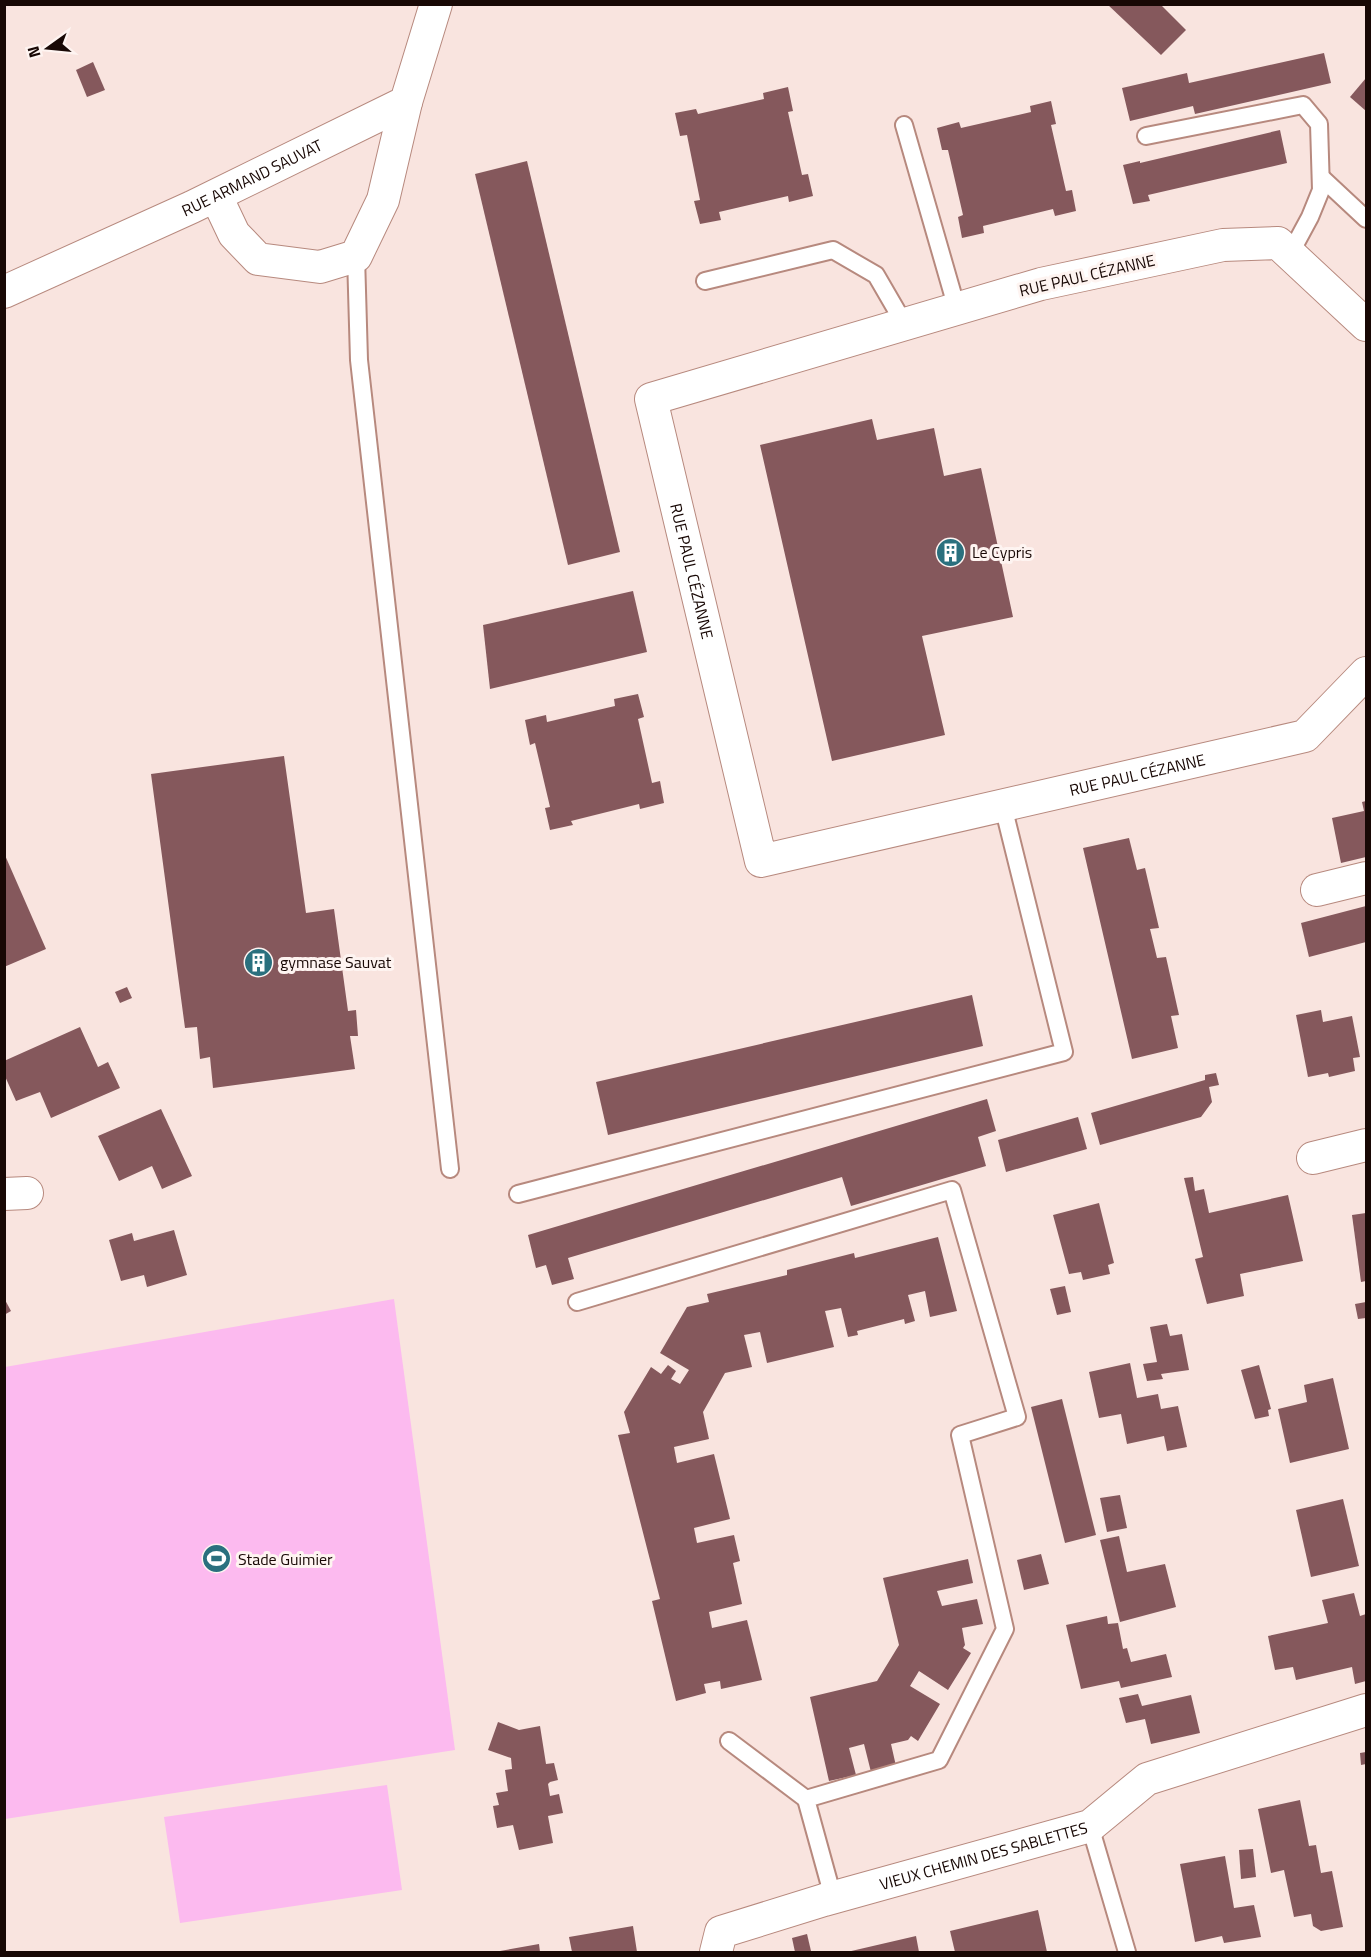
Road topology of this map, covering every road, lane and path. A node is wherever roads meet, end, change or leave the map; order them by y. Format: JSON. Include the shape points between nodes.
{"nodes":[{"id":1,"x":436,"y":4,"type":"edge"},
{"id":2,"x":406,"y":102,"type":"junction"},
{"id":3,"x":904,"y":125,"type":"dead end"},
{"id":4,"x":1146,"y":136,"type":"dead end"},
{"id":5,"x":1321,"y":177,"type":"junction"},
{"id":6,"x":216,"y":196,"type":"junction"},
{"id":7,"x":1366,"y":219,"type":"edge"},
{"id":8,"x":1290,"y":254,"type":"junction"},
{"id":9,"x":356,"y":256,"type":"junction"},
{"id":10,"x":705,"y":281,"type":"dead end"},
{"id":11,"x":4,"y":292,"type":"edge"},
{"id":12,"x":957,"y":309,"type":"junction"},
{"id":13,"x":905,"y":325,"type":"junction"},
{"id":14,"x":1366,"y":325,"type":"edge"},
{"id":15,"x":1366,"y":673,"type":"edge"},
{"id":16,"x":1003,"y":806,"type":"junction"},
{"id":17,"x":1366,"y":878,"type":"edge"},
{"id":18,"x":1317,"y":890,"type":"dead end"},
{"id":19,"x":1366,"y":1145,"type":"edge"},
{"id":20,"x":1313,"y":1158,"type":"dead end"},
{"id":21,"x":450,"y":1169,"type":"dead end"},
{"id":22,"x":518,"y":1194,"type":"dead end"},
{"id":23,"x":577,"y":1302,"type":"dead end"},
{"id":24,"x":1366,"y":1710,"type":"edge"},
{"id":25,"x":729,"y":1741,"type":"dead end"},
{"id":26,"x":806,"y":1799,"type":"junction"},
{"id":27,"x":1090,"y":1826,"type":"junction"},
{"id":28,"x":833,"y":1897,"type":"junction"},
{"id":29,"x":719,"y":1942,"type":"edge"},
{"id":30,"x":1126,"y":1953,"type":"edge"}],
"edges":[{"from":1,"to":2,"type":"street"},
{"from":2,"to":6,"type":"street","name":"RUE ARMAND SAUVAT"},
{"from":2,"to":9,"type":"street","via":[[382,200]]},
{"from":3,"to":12,"type":"lane"},
{"from":4,"to":5,"type":"lane","via":[[1303,105],[1319,124]]},
{"from":5,"to":7,"type":"lane"},
{"from":5,"to":8,"type":"lane","via":[[1321,190]]},
{"from":6,"to":9,"type":"street","via":[[234,234],[258,259],[320,267]]},
{"from":6,"to":11,"type":"street","name":"RUE ARMAND SAUVAT"},
{"from":8,"to":12,"type":"street","name":"RUE PAUL CÉZANNE","via":[[1278,243],[1223,245],[1041,284]]},
{"from":8,"to":14,"type":"street","name":"RUE PAUL CÉZANNE"},
{"from":9,"to":21,"type":"lane","via":[[359,360]]},
{"from":10,"to":13,"type":"lane","via":[[833,250],[876,275]]},
{"from":12,"to":13,"type":"street","name":"RUE PAUL CÉZANNE"},
{"from":13,"to":16,"type":"street","name":"RUE PAUL CÉZANNE","via":[[651,399],[761,861]]},
{"from":15,"to":16,"type":"street","name":"RUE PAUL CÉZANNE","via":[[1305,736]]},
{"from":16,"to":22,"type":"lane","via":[[1064,1052]]},
{"from":17,"to":18,"type":"street"},
{"from":19,"to":20,"type":"street"},
{"from":23,"to":26,"type":"lane","via":[[952,1190],[1017,1417],[960,1435],[1005,1629],[939,1760]]},
{"from":24,"to":27,"type":"street","name":"VIEUX CHEMIN DES SABLETTES","via":[[1147,1779]]},
{"from":25,"to":26,"type":"lane"},
{"from":26,"to":28,"type":"lane"},
{"from":27,"to":28,"type":"street","name":"VIEUX CHEMIN DES SABLETTES"},
{"from":27,"to":30,"type":"lane"},
{"from":28,"to":29,"type":"street","name":"VIEUX CHEMIN DES SABLETTES","via":[[758,1921]]}]}
